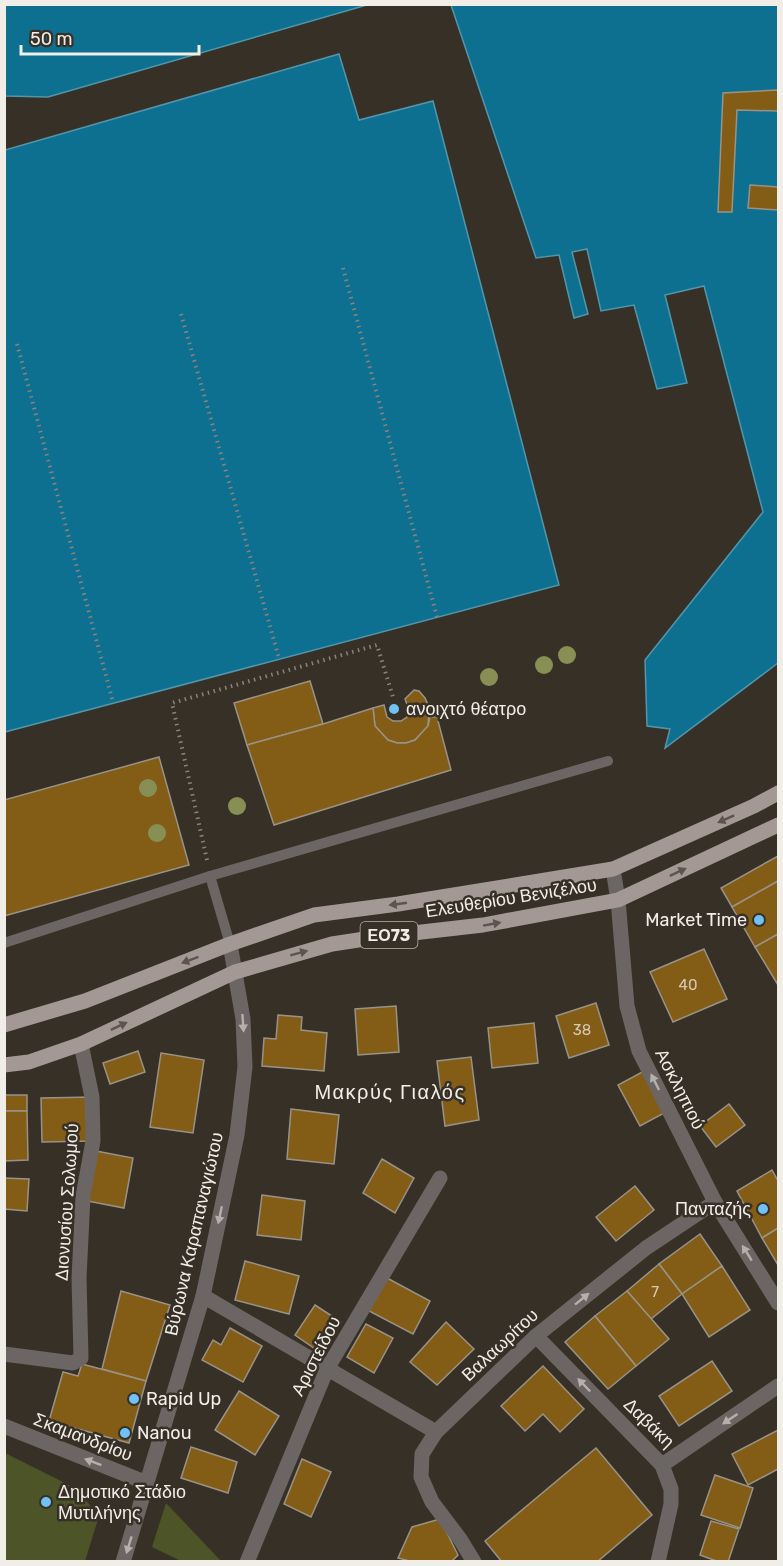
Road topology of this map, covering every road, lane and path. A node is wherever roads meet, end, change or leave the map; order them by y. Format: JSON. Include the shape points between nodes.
{"nodes":[{"id":1,"x":343,"y":268,"type":"dead end"},
{"id":2,"x":181,"y":314,"type":"dead end"},
{"id":3,"x":17,"y":344,"type":"dead end"},
{"id":4,"x":437,"y":617,"type":"dead end"},
{"id":5,"x":279,"y":658,"type":"dead end"},
{"id":6,"x":393,"y":697,"type":"dead end"},
{"id":7,"x":112,"y":702,"type":"dead end"},
{"id":8,"x":608,"y":761,"type":"dead end"},
{"id":9,"x":778,"y":793,"type":"edge"},
{"id":10,"x":778,"y":825,"type":"edge"},
{"id":11,"x":613,"y":869,"type":"junction"},
{"id":12,"x":210,"y":876,"type":"junction"},
{"id":13,"x":618,"y":900,"type":"junction"},
{"id":14,"x":4,"y":943,"type":"edge"},
{"id":15,"x":230,"y":944,"type":"junction"},
{"id":16,"x":235,"y":972,"type":"junction"},
{"id":17,"x":4,"y":1025,"type":"edge"},
{"id":18,"x":81,"y":1044,"type":"junction"},
{"id":19,"x":4,"y":1065,"type":"edge"},
{"id":20,"x":440,"y":1178,"type":"dead end"},
{"id":21,"x":715,"y":1202,"type":"junction"},
{"id":22,"x":204,"y":1296,"type":"junction"},
{"id":23,"x":778,"y":1303,"type":"edge"},
{"id":24,"x":536,"y":1336,"type":"junction"},
{"id":25,"x":4,"y":1354,"type":"edge"},
{"id":26,"x":327,"y":1369,"type":"junction"},
{"id":27,"x":778,"y":1386,"type":"edge"},
{"id":28,"x":4,"y":1426,"type":"edge"},
{"id":29,"x":436,"y":1432,"type":"junction"},
{"id":30,"x":663,"y":1466,"type":"junction"},
{"id":31,"x":147,"y":1483,"type":"junction"},
{"id":32,"x":123,"y":1562,"type":"edge"},
{"id":33,"x":247,"y":1562,"type":"edge"},
{"id":34,"x":474,"y":1562,"type":"edge"},
{"id":35,"x":658,"y":1562,"type":"edge"}],
"edges":[{"from":1,"to":4,"type":"path"},
{"from":2,"to":5,"type":"path"},
{"from":3,"to":7,"type":"path"},
{"from":6,"to":12,"type":"path","via":[[377,645],[172,703]]},
{"from":8,"to":12,"type":"lane"},
{"from":9,"to":11,"type":"main road","name":"Ελευθερίου Βενιζέλου","number":"ΕΟ73","one_way":true},
{"from":13,"to":10,"type":"main road","name":"Ελευθερίου Βενιζέλου","number":"ΕΟ73","one_way":true},
{"from":11,"to":13,"type":"street","name":"Ασκληπιού"},
{"from":11,"to":15,"type":"main road","name":"Ελευθερίου Βενιζέλου","number":"ΕΟ73","one_way":true,"via":[[314,915]]},
{"from":12,"to":14,"type":"lane"},
{"from":12,"to":15,"type":"lane"},
{"from":16,"to":13,"type":"main road","name":"Ελευθερίου Βενιζέλου","number":"ΕΟ73","one_way":true,"via":[[332,944],[483,925]]},
{"from":21,"to":13,"type":"street","name":"Ασκληπιού","one_way":true,"via":[[639,1052],[627,1006]]},
{"from":15,"to":16,"type":"street","name":"Βύρωνα Καραπαναγιώτου"},
{"from":15,"to":17,"type":"main road","name":"Ελευθερίου Βενιζέλου","number":"ΕΟ73","one_way":true,"via":[[85,1001]]},
{"from":18,"to":16,"type":"main road","name":"Ελευθερίου Βενιζέλου","number":"ΕΟ73","one_way":true},
{"from":16,"to":22,"type":"street","name":"Βύρωνα Καραπαναγιώτου","one_way":true,"via":[[243,1019],[245,1067],[237,1135]]},
{"from":18,"to":19,"type":"main road","name":"Ελευθερίου Βενιζέλου","number":"ΕΟ73","via":[[29,1062]]},
{"from":18,"to":25,"type":"street","name":"Διονυσίου Σολωμού","via":[[92,1097],[93,1141],[83,1196],[81,1358],[74,1363]]},
{"from":20,"to":26,"type":"street","name":"Αριστείδου"},
{"from":23,"to":21,"type":"street","name":"Ασκληπιού","one_way":true},
{"from":24,"to":21,"type":"street","name":"Βαλαωρίτου","one_way":true,"via":[[646,1248]]},
{"from":22,"to":26,"type":"street"},
{"from":22,"to":31,"type":"street","name":"Βύρωνα Καραπαναγιώτου"},
{"from":24,"to":29,"type":"street","name":"Βαλαωρίτου"},
{"from":30,"to":24,"type":"street","name":"Δαβάκη","one_way":true},
{"from":26,"to":29,"type":"street"},
{"from":26,"to":33,"type":"street","name":"Αριστείδου"},
{"from":27,"to":30,"type":"street","name":"Δαβάκη","one_way":true},
{"from":31,"to":28,"type":"street","name":"Σκαμανδρίου","one_way":true},
{"from":29,"to":34,"type":"street","name":"Βαλαωρίτου","via":[[422,1454],[421,1477],[432,1502]]},
{"from":30,"to":35,"type":"street","via":[[671,1489],[671,1504]]},
{"from":31,"to":32,"type":"street","name":"Βύρωνα Καραπαναγιώτου","one_way":true}]}
